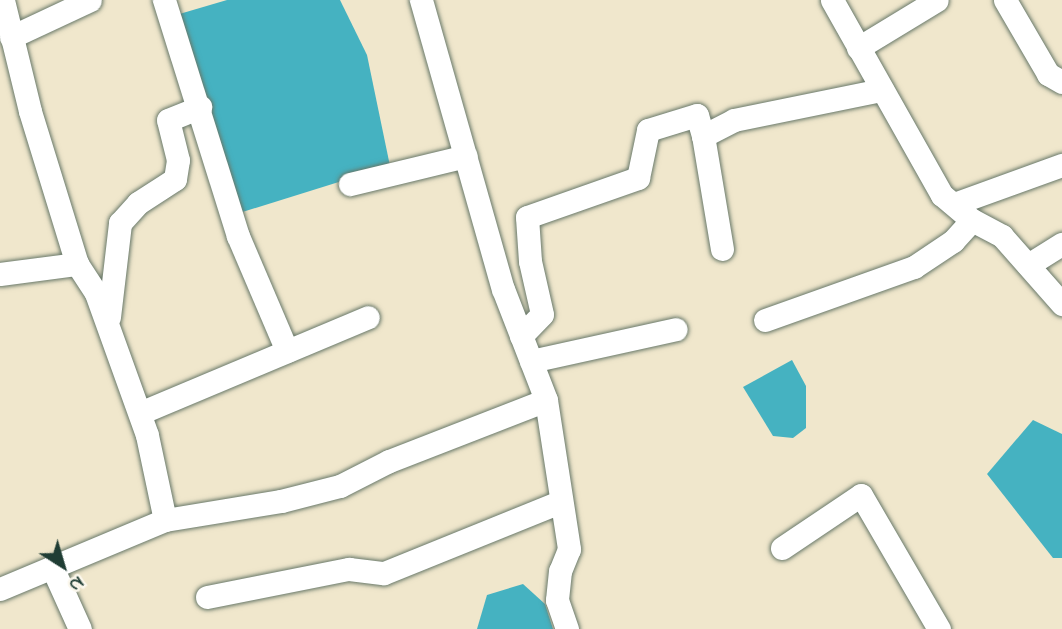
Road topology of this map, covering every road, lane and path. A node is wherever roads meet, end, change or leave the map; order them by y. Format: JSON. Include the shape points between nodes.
{"nodes":[{"id":1,"x":2,"y":0,"type":"edge"},
{"id":2,"x":90,"y":0,"type":"edge"},
{"id":3,"x":164,"y":0,"type":"edge"},
{"id":4,"x":421,"y":0,"type":"edge"},
{"id":5,"x":832,"y":0,"type":"edge"},
{"id":6,"x":937,"y":0,"type":"edge"},
{"id":7,"x":1005,"y":0,"type":"edge"},
{"id":8,"x":11,"y":37,"type":"junction"},
{"id":9,"x":858,"y":48,"type":"junction"},
{"id":10,"x":1062,"y":82,"type":"edge"},
{"id":11,"x":882,"y":90,"type":"junction"},
{"id":12,"x":200,"y":107,"type":"junction"},
{"id":13,"x":703,"y":136,"type":"junction"},
{"id":14,"x":466,"y":156,"type":"junction"},
{"id":15,"x":1062,"y":165,"type":"edge"},
{"id":16,"x":350,"y":184,"type":"dead end"},
{"id":17,"x":954,"y":204,"type":"junction"},
{"id":18,"x":972,"y":219,"type":"junction"},
{"id":19,"x":1062,"y":244,"type":"edge"},
{"id":20,"x":722,"y":249,"type":"dead end"},
{"id":21,"x":77,"y":264,"type":"junction"},
{"id":22,"x":1028,"y":265,"type":"junction"},
{"id":23,"x":0,"y":274,"type":"edge"},
{"id":24,"x":1062,"y":304,"type":"edge"},
{"id":25,"x":368,"y":317,"type":"dead end"},
{"id":26,"x":765,"y":320,"type":"dead end"},
{"id":27,"x":108,"y":326,"type":"junction"},
{"id":28,"x":676,"y":329,"type":"dead end"},
{"id":29,"x":521,"y":336,"type":"junction"},
{"id":30,"x":287,"y":351,"type":"junction"},
{"id":31,"x":531,"y":361,"type":"junction"},
{"id":32,"x":546,"y":400,"type":"junction"},
{"id":33,"x":140,"y":413,"type":"junction"},
{"id":34,"x":560,"y":502,"type":"junction"},
{"id":35,"x":165,"y":520,"type":"junction"},
{"id":36,"x":782,"y":548,"type":"dead end"},
{"id":37,"x":52,"y":567,"type":"junction"},
{"id":38,"x":0,"y":589,"type":"edge"},
{"id":39,"x":207,"y":597,"type":"dead end"},
{"id":40,"x":80,"y":629,"type":"edge"},
{"id":41,"x":567,"y":629,"type":"edge"},
{"id":42,"x":939,"y":629,"type":"edge"}],
"edges":[{"from":1,"to":8,"type":"street"},
{"from":2,"to":8,"type":"street"},
{"from":3,"to":12,"type":"street"},
{"from":4,"to":14,"type":"street"},
{"from":5,"to":9,"type":"street"},
{"from":6,"to":9,"type":"street"},
{"from":7,"to":10,"type":"street","via":[[1048,74]]},
{"from":8,"to":21,"type":"street"},
{"from":9,"to":11,"type":"street"},
{"from":11,"to":13,"type":"street","via":[[734,120]]},
{"from":11,"to":17,"type":"street","via":[[928,176]]},
{"from":12,"to":27,"type":"street","via":[[168,120],[178,160],[175,179],[138,204],[120,223]]},
{"from":12,"to":30,"type":"street","via":[[238,236]]},
{"from":13,"to":20,"type":"street"},
{"from":13,"to":29,"type":"street","via":[[697,116],[648,130],[638,178],[527,217],[541,314]]},
{"from":14,"to":16,"type":"street"},
{"from":14,"to":29,"type":"street"},
{"from":15,"to":17,"type":"street"},
{"from":17,"to":18,"type":"street"},
{"from":18,"to":22,"type":"street","via":[[1002,236]]},
{"from":18,"to":26,"type":"street","via":[[953,241],[914,267]]},
{"from":19,"to":22,"type":"street"},
{"from":21,"to":23,"type":"street"},
{"from":21,"to":27,"type":"street","via":[[96,293]]},
{"from":22,"to":24,"type":"street"},
{"from":25,"to":30,"type":"street"},
{"from":27,"to":33,"type":"street"},
{"from":28,"to":31,"type":"street"},
{"from":29,"to":31,"type":"street"},
{"from":30,"to":33,"type":"street"},
{"from":31,"to":32,"type":"street"},
{"from":32,"to":34,"type":"street"},
{"from":32,"to":35,"type":"street","via":[[402,456],[340,486],[281,502]]},
{"from":33,"to":35,"type":"street"},
{"from":34,"to":39,"type":"street","via":[[384,573],[349,569]]},
{"from":34,"to":41,"type":"street","via":[[569,549],[560,571],[557,600]]},
{"from":35,"to":37,"type":"street"},
{"from":36,"to":42,"type":"street","via":[[861,495]]},
{"from":37,"to":38,"type":"street"},
{"from":37,"to":40,"type":"street"}]}
